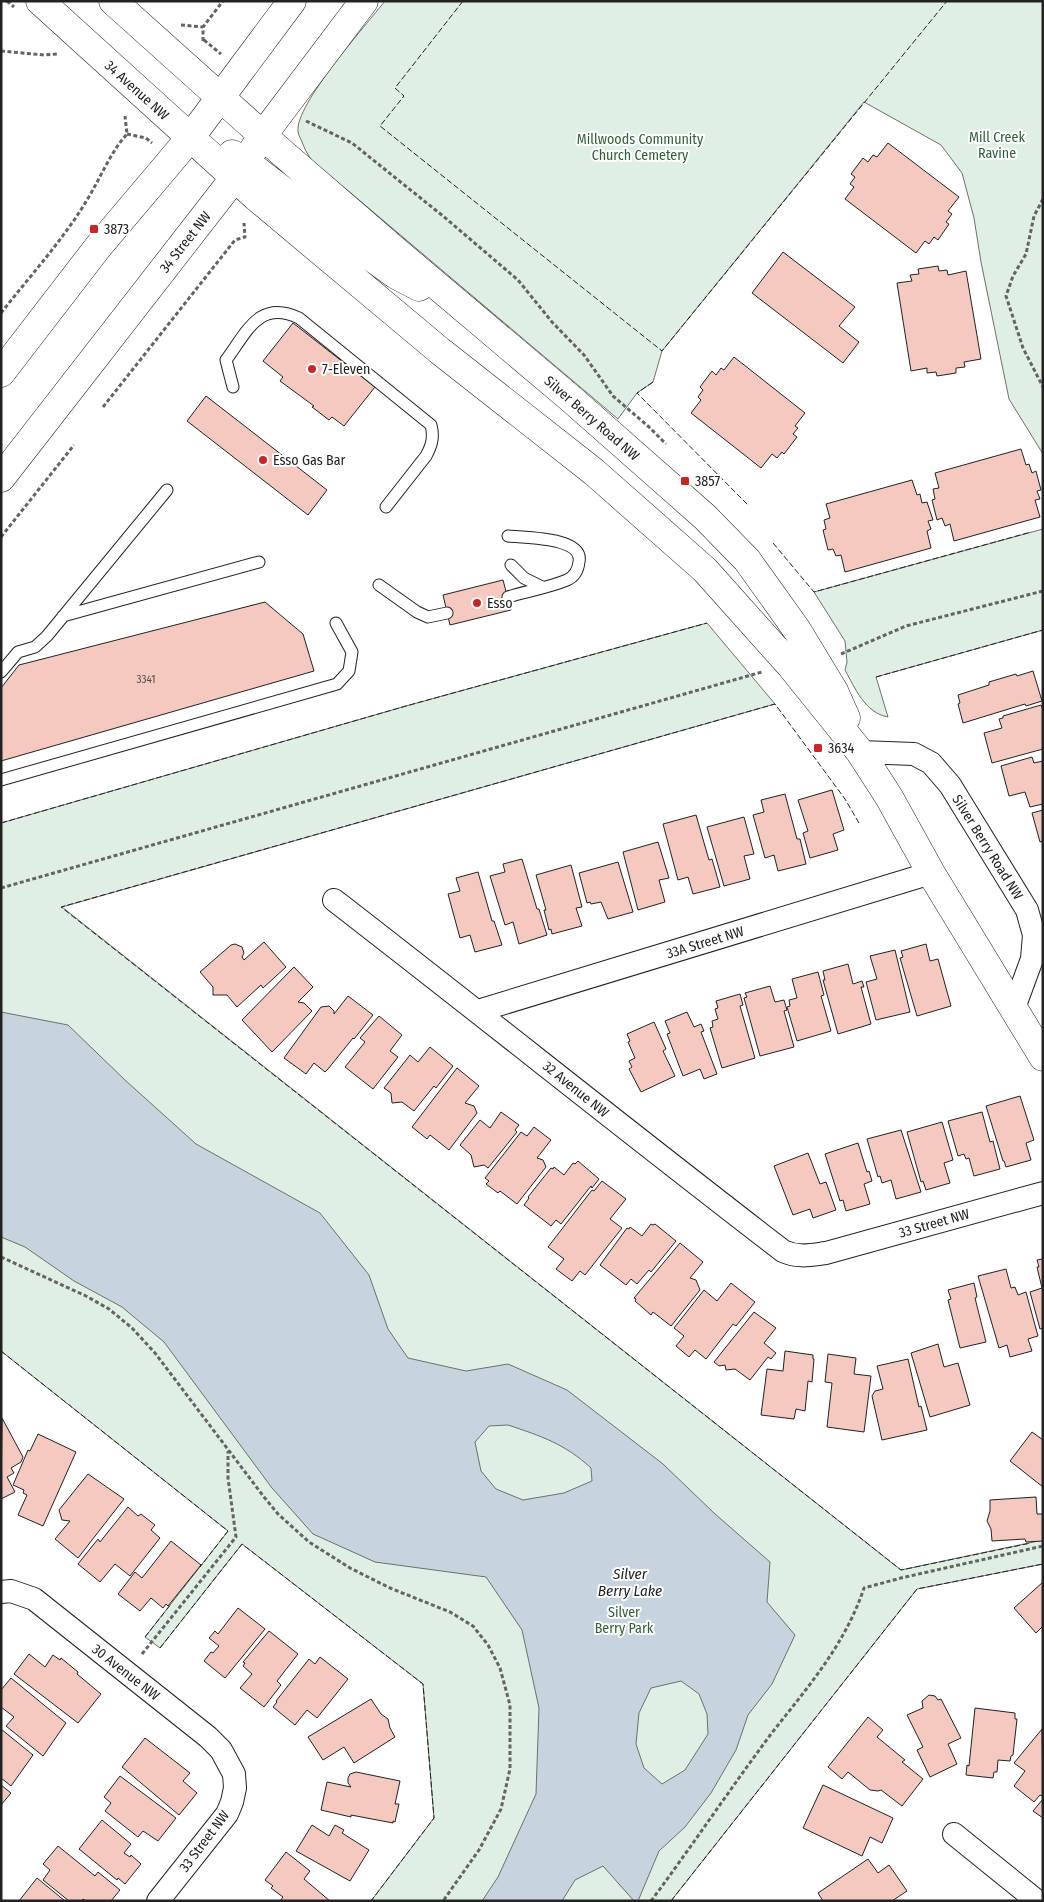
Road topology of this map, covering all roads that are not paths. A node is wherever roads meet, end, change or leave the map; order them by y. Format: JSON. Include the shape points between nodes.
{"nodes":[{"id":1,"x":40,"y":1,"type":"edge"},
{"id":2,"x":113,"y":1,"type":"edge"},
{"id":3,"x":292,"y":1,"type":"edge"},
{"id":4,"x":364,"y":1,"type":"edge"},
{"id":5,"x":220,"y":96,"type":"junction"},
{"id":6,"x":263,"y":136,"type":"junction"},
{"id":7,"x":190,"y":138,"type":"junction"},
{"id":8,"x":241,"y":170,"type":"junction"},
{"id":9,"x":467,"y":311,"type":"junction"},
{"id":10,"x":1,"y":373,"type":"edge"},
{"id":11,"x":233,"y":387,"type":"dead end"},
{"id":12,"x":1,"y":478,"type":"edge"},
{"id":13,"x":167,"y":490,"type":"dead end"},
{"id":14,"x":386,"y":507,"type":"dead end"},
{"id":15,"x":508,"y":536,"type":"dead end"},
{"id":16,"x":259,"y":562,"type":"dead end"},
{"id":17,"x":511,"y":565,"type":"dead end"},
{"id":18,"x":379,"y":585,"type":"dead end"},
{"id":19,"x":542,"y":587,"type":"junction"},
{"id":20,"x":508,"y":597,"type":"dead end"},
{"id":21,"x":447,"y":613,"type":"dead end"},
{"id":22,"x":63,"y":616,"type":"junction"},
{"id":23,"x":336,"y":623,"type":"dead end"},
{"id":24,"x":1,"y":672,"type":"edge"},
{"id":25,"x":860,"y":752,"type":"junction"},
{"id":26,"x":1,"y":780,"type":"edge"},
{"id":27,"x":931,"y":872,"type":"junction"},
{"id":28,"x":334,"y":900,"type":"dead end"},
{"id":29,"x":1014,"y":1008,"type":"junction"},
{"id":30,"x":478,"y":1011,"type":"junction"},
{"id":31,"x":1043,"y":1057,"type":"edge"},
{"id":32,"x":1043,"y":1193,"type":"edge"},
{"id":33,"x":826,"y":1253,"type":"joint"},
{"id":34,"x":1,"y":1592,"type":"edge"},
{"id":35,"x":234,"y":1774,"type":"joint"},
{"id":36,"x":954,"y":1834,"type":"dead end"},
{"id":37,"x":158,"y":1901,"type":"edge"},
{"id":38,"x":1037,"y":1901,"type":"edge"}],
"edges":[{"from":1,"to":7,"type":"street","name":"34 Avenue NW"},
{"from":2,"to":5,"type":"street"},
{"from":3,"to":5,"type":"street"},
{"from":4,"to":6,"type":"street","name":"34 Street NW"},
{"from":5,"to":6,"type":"street"},
{"from":5,"to":7,"type":"street"},
{"from":6,"to":8,"type":"street","name":"34 Street NW"},
{"from":6,"to":9,"type":"street","name":"Silver Berry Road NW"},
{"from":7,"to":8,"type":"street","name":"34 Avenue NW"},
{"from":7,"to":10,"type":"street","via":[[98,247]]},
{"from":8,"to":9,"type":"street","via":[[396,275]]},
{"from":8,"to":12,"type":"street","name":"34 Street NW"},
{"from":8,"to":25,"type":"street","name":"Silver Berry Road NW","via":[[256,197],[440,351],[594,472],[705,570],[790,665]]},
{"from":9,"to":25,"type":"street","name":"Silver Berry Road NW","via":[[705,517],[747,560],[818,662]]},
{"from":11,"to":14,"type":"lane","via":[[226,360],[252,324],[269,312],[299,318],[431,425],[434,435],[431,447]]},
{"from":13,"to":22,"type":"lane"},
{"from":15,"to":19,"type":"lane","via":[[564,542],[575,548],[580,558],[577,571],[568,580]]},
{"from":16,"to":22,"type":"lane"},
{"from":17,"to":19,"type":"lane","via":[[524,578]]},
{"from":18,"to":21,"type":"lane","via":[[423,615]]},
{"from":19,"to":20,"type":"lane"},
{"from":22,"to":24,"type":"lane","via":[[35,647],[18,652]]},
{"from":23,"to":26,"type":"lane","via":[[352,652],[349,671],[337,684]]},
{"from":25,"to":27,"type":"street","name":"Silver Berry Road NW","via":[[889,796]]},
{"from":25,"to":29,"type":"street","name":"Silver Berry Road NW","via":[[914,754],[931,762],[950,785],[1027,910],[1034,935],[1032,959]]},
{"from":27,"to":29,"type":"street","name":"Silver Berry Road NW"},
{"from":27,"to":30,"type":"street","name":"33A Street NW"},
{"from":28,"to":30,"type":"street","name":"32 Avenue NW"},
{"from":29,"to":31,"type":"street","name":"Silver Berry Road NW"},
{"from":30,"to":33,"type":"street","name":"32 Avenue NW","via":[[783,1251],[793,1256]]},
{"from":32,"to":33,"type":"street","name":"33 Street NW"},
{"from":34,"to":35,"type":"street","name":"30 Avenue NW","via":[[11,1591],[34,1599],[221,1750]]},
{"from":35,"to":37,"type":"street","name":"33 Street NW","via":[[235,1788],[227,1814]]},
{"from":36,"to":38,"type":"street"}]}
